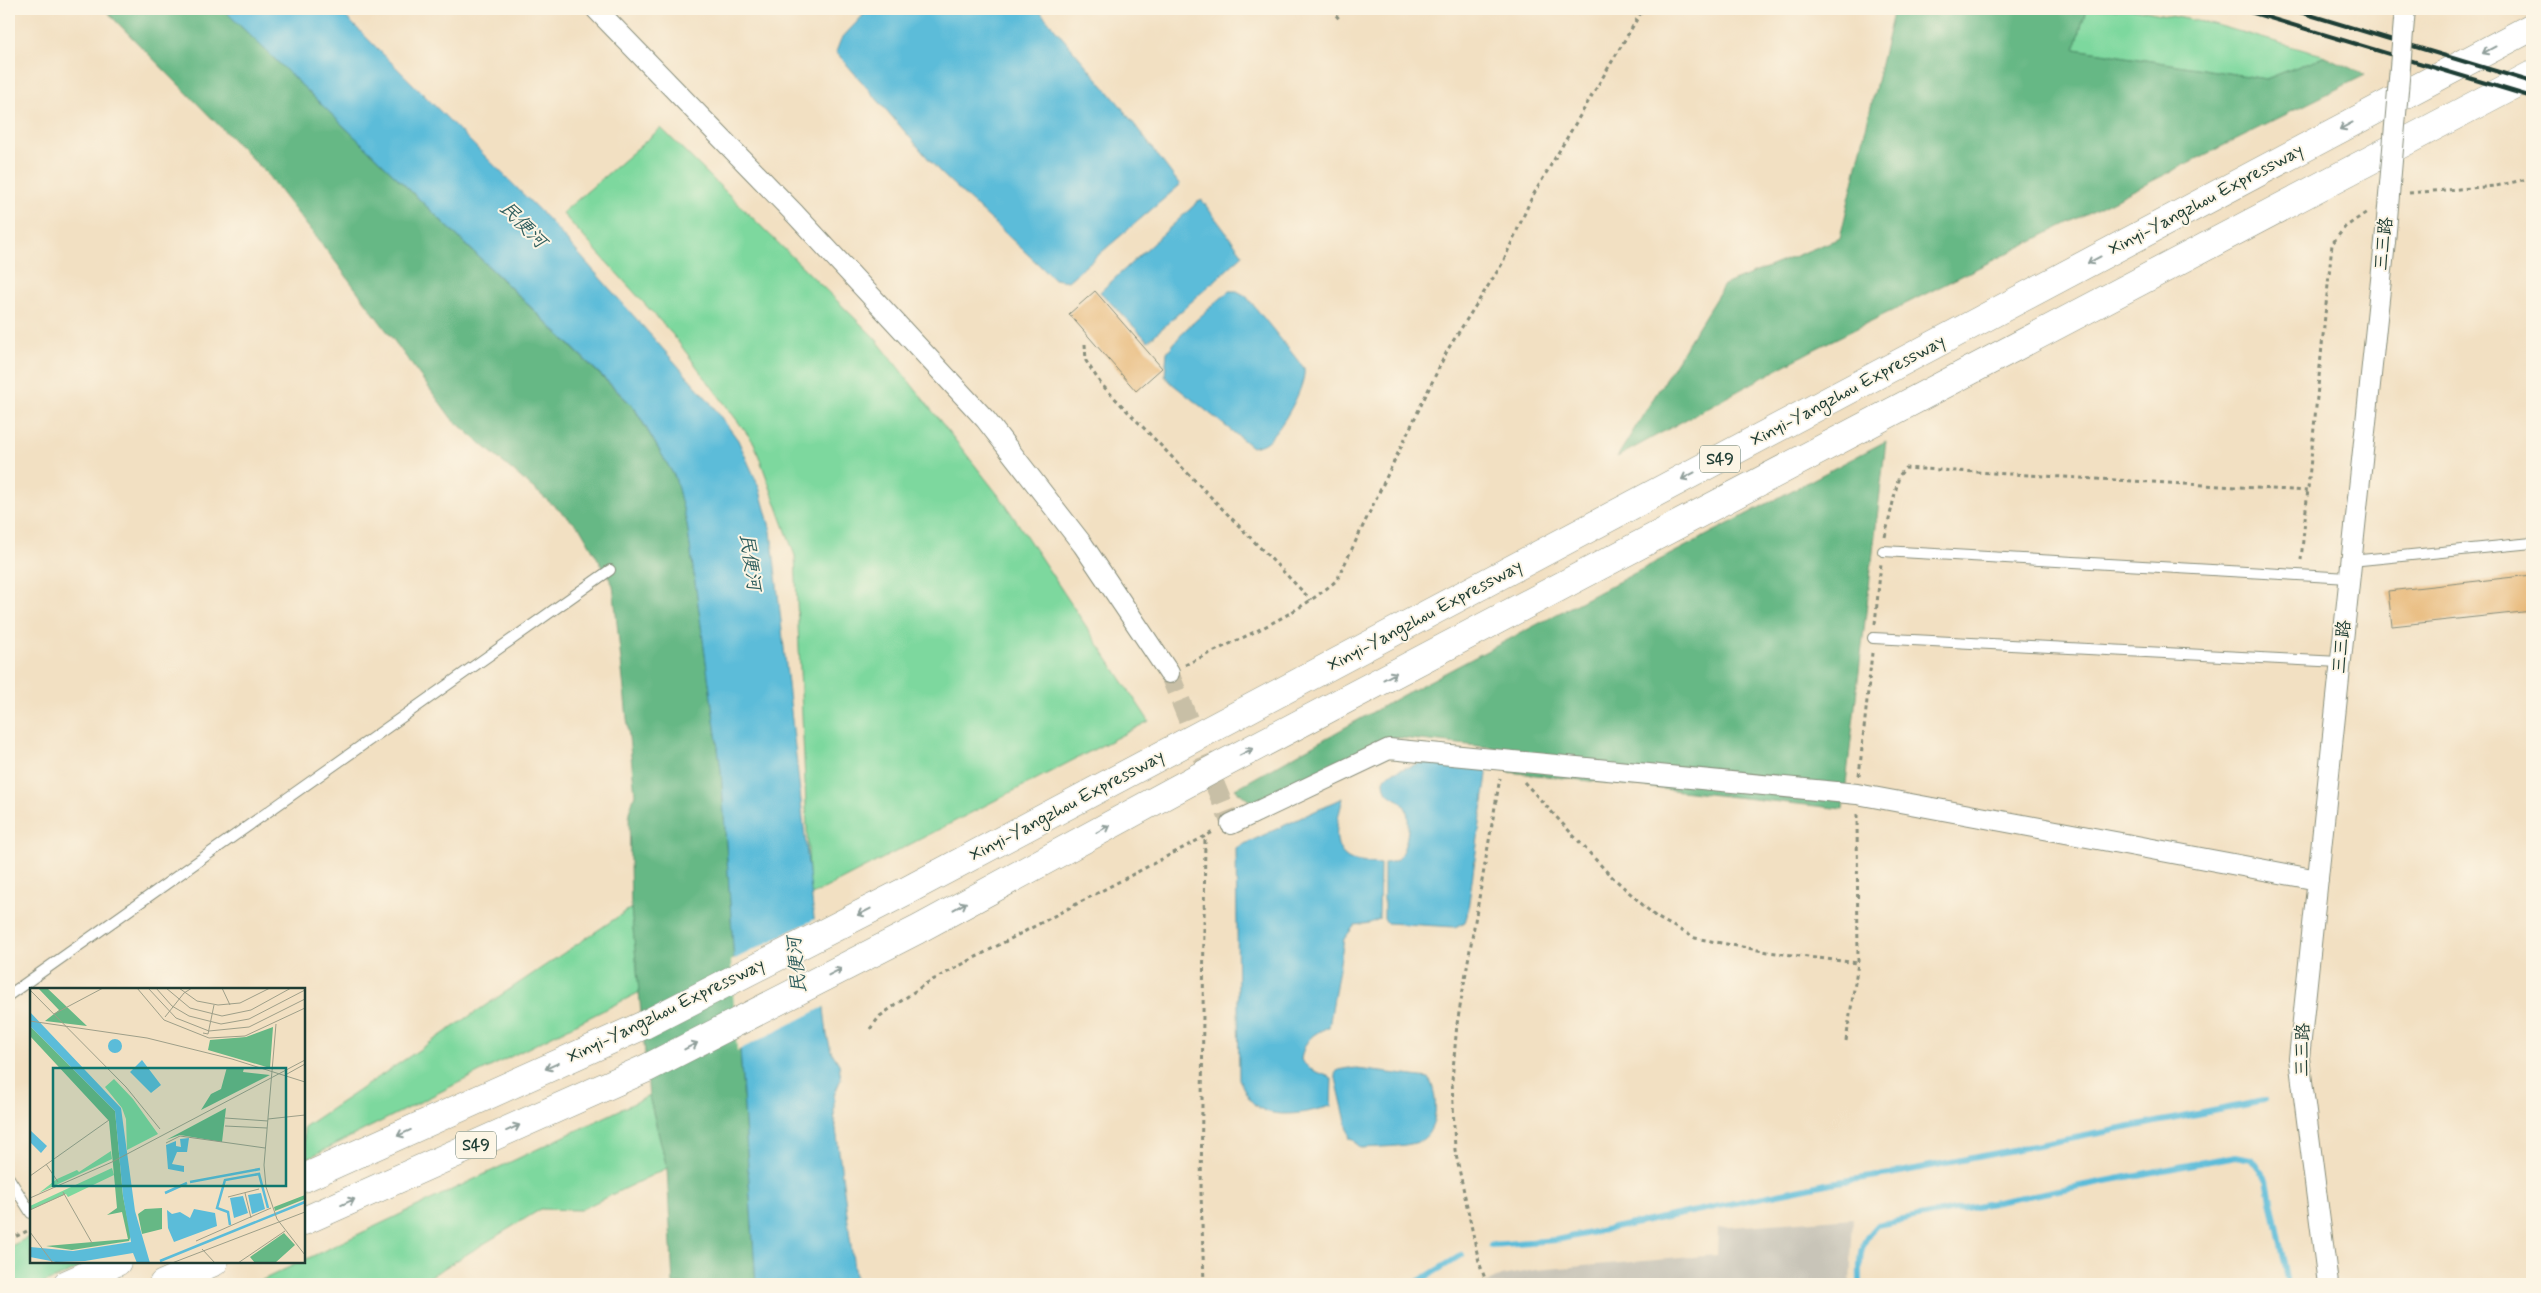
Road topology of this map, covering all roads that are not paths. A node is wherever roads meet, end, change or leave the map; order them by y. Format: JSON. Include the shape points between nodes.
{"nodes":[{"id":1,"x":596,"y":9,"type":"edge"},
{"id":2,"x":2405,"y":9,"type":"edge"},
{"id":3,"x":2532,"y":27,"type":"edge"},
{"id":4,"x":2532,"y":75,"type":"edge"},
{"id":5,"x":2532,"y":543,"type":"edge"},
{"id":6,"x":1883,"y":552,"type":"dead end"},
{"id":7,"x":2350,"y":569,"type":"junction"},
{"id":8,"x":610,"y":570,"type":"dead end"},
{"id":9,"x":1874,"y":638,"type":"dead end"},
{"id":10,"x":2340,"y":662,"type":"junction"},
{"id":11,"x":1169,"y":673,"type":"tunnel mouth"},
{"id":12,"x":1231,"y":824,"type":"road end"},
{"id":13,"x":2318,"y":880,"type":"junction"},
{"id":14,"x":9,"y":995,"type":"edge"},
{"id":15,"x":9,"y":1178,"type":"edge"},
{"id":16,"x":305,"y":1178,"type":"edge"},
{"id":17,"x":30,"y":1211,"type":"edge"},
{"id":18,"x":305,"y":1222,"type":"edge"},
{"id":19,"x":115,"y":1263,"type":"edge"},
{"id":20,"x":212,"y":1263,"type":"edge"},
{"id":21,"x":67,"y":1284,"type":"edge"},
{"id":22,"x":163,"y":1284,"type":"edge"},
{"id":23,"x":2328,"y":1284,"type":"edge"}],
"edges":[{"from":1,"to":11,"type":"street","via":[[795,214],[986,420],[1083,545]]},
{"from":2,"to":7,"type":"street","name":"三三路","bridge":true,"via":[[2385,242]]},
{"from":3,"to":16,"type":"highway","name":"Xinyi-Yangzhou Expressway","number":"S49","one_way":true,"via":[[908,890],[644,1025]]},
{"from":18,"to":4,"type":"highway","name":"Xinyi-Yangzhou Expressway","number":"S49","one_way":true,"via":[[647,1068],[917,930],[1208,772]]},
{"from":5,"to":7,"type":"lane"},
{"from":6,"to":7,"type":"lane"},
{"from":7,"to":10,"type":"street","name":"三三路"},
{"from":8,"to":14,"type":"lane"},
{"from":9,"to":10,"type":"lane"},
{"from":10,"to":13,"type":"street","name":"三三路"},
{"from":12,"to":13,"type":"street","via":[[1389,749],[1857,794]]},
{"from":13,"to":23,"type":"street","name":"三三路","via":[[2299,1058]]},
{"from":15,"to":17,"type":"lane"},
{"from":19,"to":21,"type":"highway"},
{"from":20,"to":22,"type":"highway"}]}
